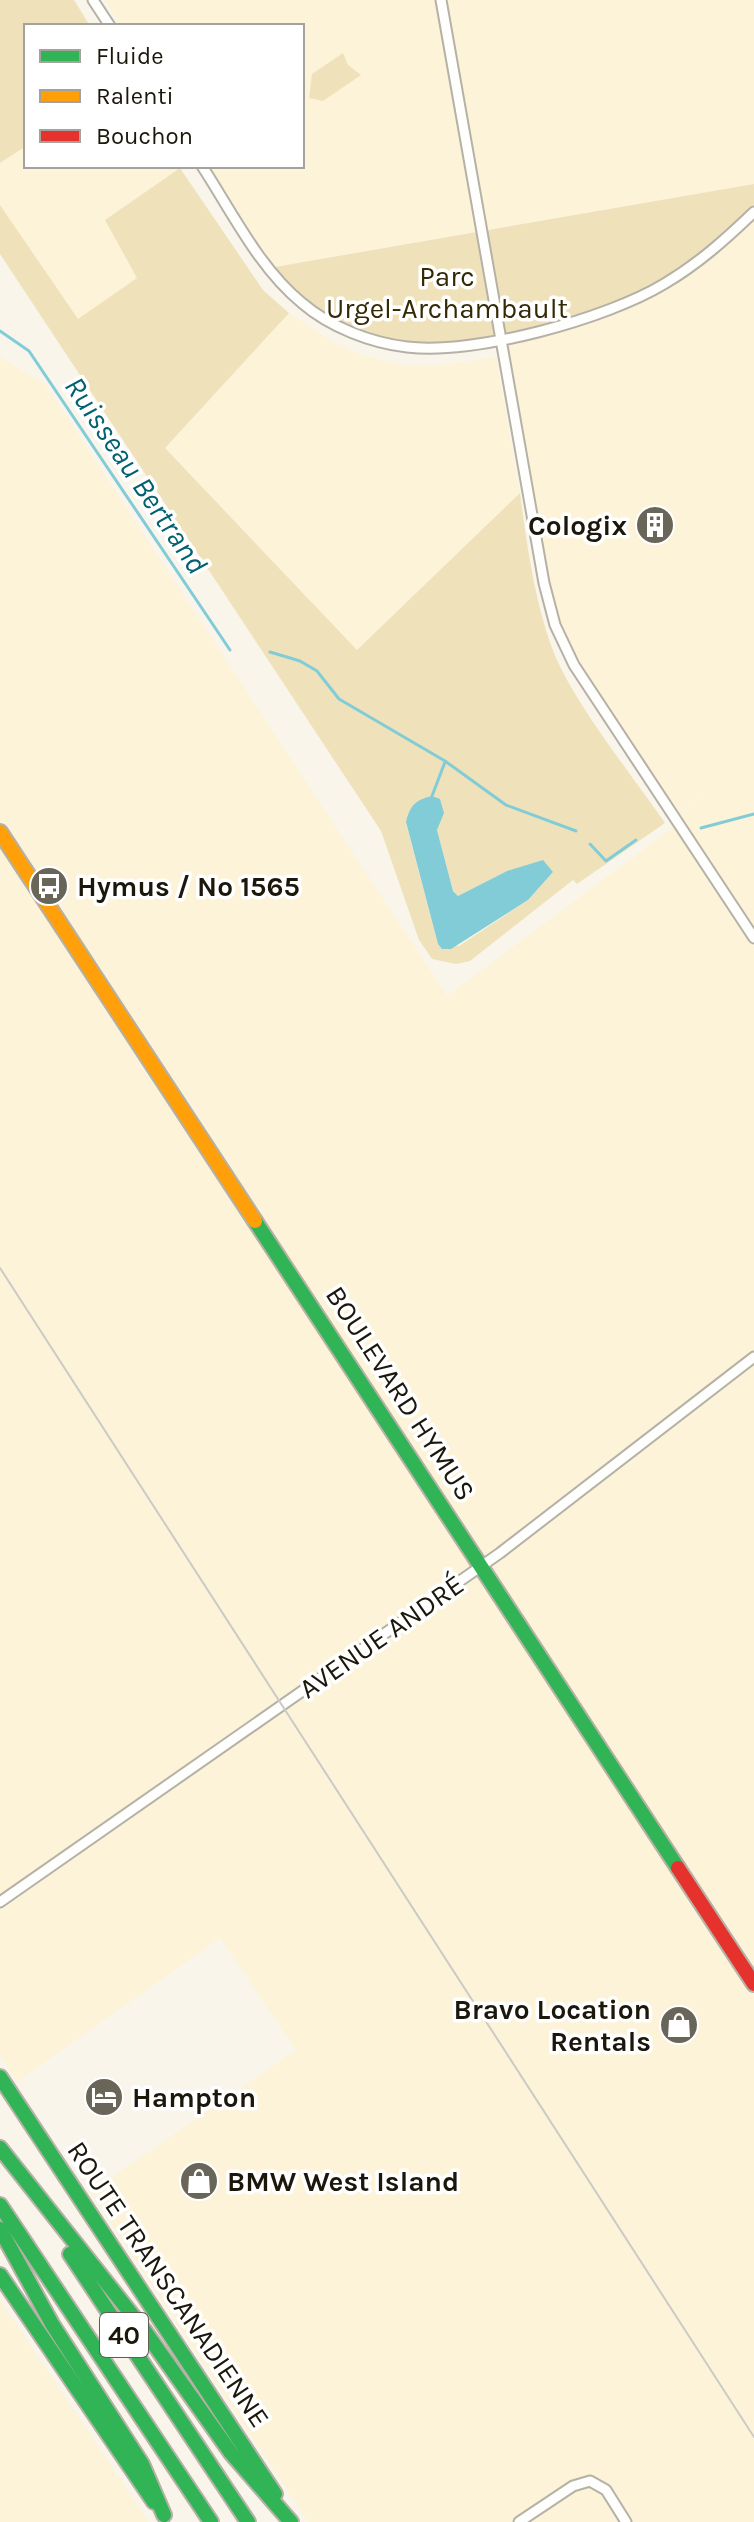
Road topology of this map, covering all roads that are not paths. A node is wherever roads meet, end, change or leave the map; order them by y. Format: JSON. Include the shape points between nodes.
{"nodes":[{"id":1,"x":93,"y":0,"type":"edge"},
{"id":2,"x":441,"y":0,"type":"edge"},
{"id":3,"x":109,"y":24,"type":"edge"},
{"id":4,"x":203,"y":168,"type":"edge"},
{"id":5,"x":754,"y":212,"type":"edge"},
{"id":6,"x":501,"y":338,"type":"junction"},
{"id":7,"x":0,"y":832,"type":"edge"},
{"id":8,"x":754,"y":938,"type":"edge"},
{"id":9,"x":754,"y":1357,"type":"edge"},
{"id":10,"x":482,"y":1565,"type":"junction"},
{"id":11,"x":0,"y":1902,"type":"edge"},
{"id":12,"x":754,"y":1984,"type":"edge"},
{"id":13,"x":0,"y":2077,"type":"edge"},
{"id":14,"x":0,"y":2148,"type":"edge"},
{"id":15,"x":0,"y":2205,"type":"edge"},
{"id":16,"x":0,"y":2229,"type":"edge"},
{"id":17,"x":0,"y":2275,"type":"edge"},
{"id":18,"x":166,"y":2519,"type":"edge"},
{"id":19,"x":211,"y":2522,"type":"edge"},
{"id":20,"x":248,"y":2522,"type":"edge"},
{"id":21,"x":292,"y":2522,"type":"edge"},
{"id":22,"x":519,"y":2522,"type":"edge"},
{"id":23,"x":626,"y":2522,"type":"edge"}],
"edges":[{"from":1,"to":3,"type":"street"},
{"from":2,"to":6,"type":"street"},
{"from":4,"to":6,"type":"street","via":[[280,282],[342,329],[408,347]]},
{"from":5,"to":6,"type":"street","via":[[716,249],[663,285],[604,313]]},
{"from":6,"to":8,"type":"street","via":[[555,625],[574,665]]},
{"from":7,"to":10,"type":"main road","name":"BOULEVARD HYMUS"},
{"from":9,"to":10,"type":"street","name":"AVENUE ANDRÉ"},
{"from":10,"to":11,"type":"street","name":"AVENUE ANDRÉ"},
{"from":10,"to":12,"type":"main road","name":"BOULEVARD HYMUS"},
{"from":13,"to":21,"type":"main road","name":"ROUTE TRANSCANADIENNE"},
{"from":14,"to":20,"type":"main road","number":"40"},
{"from":14,"to":21,"type":"main road","via":[[144,2330],[231,2453]]},
{"from":15,"to":19,"type":"main road","number":"40"},
{"from":16,"to":18,"type":"main road","via":[[52,2324],[142,2464]]},
{"from":17,"to":18,"type":"main road"},
{"from":22,"to":23,"type":"street","via":[[573,2486],[590,2481],[606,2490]]}]}
